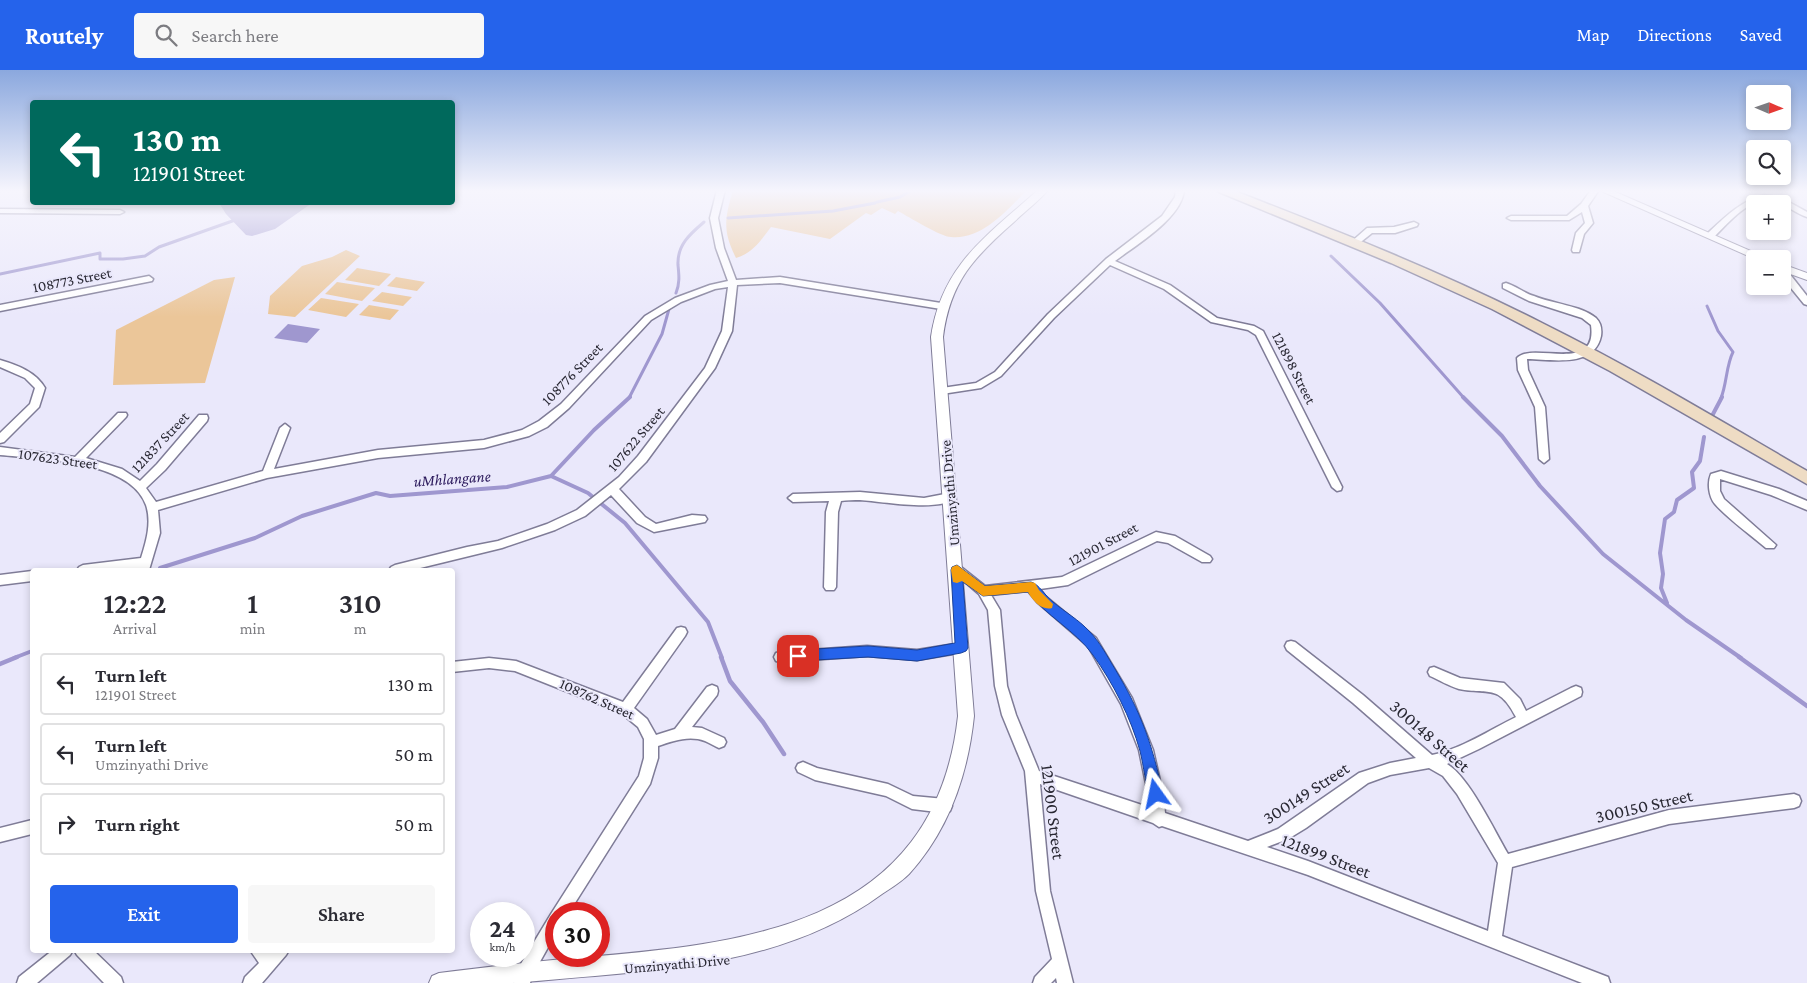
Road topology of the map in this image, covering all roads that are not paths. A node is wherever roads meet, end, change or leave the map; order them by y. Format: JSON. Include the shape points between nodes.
{"nodes":[{"id":1,"x":717,"y":233,"type":"edge"},
{"id":2,"x":996,"y":233,"type":"edge"},
{"id":3,"x":1149,"y":233,"type":"edge"},
{"id":4,"x":1328,"y":233,"type":"edge"},
{"id":5,"x":1367,"y":233,"type":"edge"},
{"id":6,"x":1580,"y":233,"type":"edge"},
{"id":7,"x":1705,"y":233,"type":"edge"},
{"id":8,"x":1714,"y":233,"type":"edge"},
{"id":9,"x":1711,"y":235,"type":"junction"},
{"id":10,"x":1354,"y":243,"type":"junction"},
{"id":11,"x":1576,"y":250,"type":"dead end"},
{"id":12,"x":1746,"y":251,"type":"edge"},
{"id":13,"x":1109,"y":261,"type":"junction"},
{"id":14,"x":1791,"y":271,"type":"edge"},
{"id":15,"x":1807,"y":277,"type":"edge"},
{"id":16,"x":148,"y":279,"type":"dead end"},
{"id":17,"x":1791,"y":280,"type":"edge"},
{"id":18,"x":733,"y":283,"type":"junction"},
{"id":19,"x":1506,"y":286,"type":"dead end"},
{"id":20,"x":1807,"y":302,"type":"edge"},
{"id":21,"x":941,"y":306,"type":"junction"},
{"id":22,"x":0,"y":308,"type":"edge"},
{"id":23,"x":1585,"y":351,"type":"junction"},
{"id":24,"x":0,"y":363,"type":"edge"},
{"id":25,"x":942,"y":391,"type":"junction"},
{"id":26,"x":122,"y":415,"type":"dead end"},
{"id":27,"x":203,"y":418,"type":"dead end"},
{"id":28,"x":285,"y":428,"type":"dead end"},
{"id":29,"x":0,"y":439,"type":"edge"},
{"id":30,"x":0,"y":451,"type":"edge"},
{"id":31,"x":1544,"y":459,"type":"dead end"},
{"id":32,"x":77,"y":461,"type":"junction"},
{"id":33,"x":267,"y":474,"type":"junction"},
{"id":34,"x":1807,"y":478,"type":"edge"},
{"id":35,"x":140,"y":487,"type":"junction"},
{"id":36,"x":1337,"y":487,"type":"dead end"},
{"id":37,"x":608,"y":492,"type":"junction"},
{"id":38,"x":836,"y":497,"type":"junction"},
{"id":39,"x":950,"y":497,"type":"junction"},
{"id":40,"x":793,"y":498,"type":"dead end"},
{"id":41,"x":1807,"y":506,"type":"edge"},
{"id":42,"x":153,"y":507,"type":"junction"},
{"id":43,"x":701,"y":520,"type":"dead end"},
{"id":44,"x":1770,"y":545,"type":"dead end"},
{"id":45,"x":1206,"y":559,"type":"dead end"},
{"id":46,"x":144,"y":566,"type":"edge"},
{"id":47,"x":114,"y":568,"type":"edge"},
{"id":48,"x":403,"y":568,"type":"edge"},
{"id":49,"x":957,"y":570,"type":"junction"},
{"id":50,"x":30,"y":576,"type":"edge"},
{"id":51,"x":0,"y":580,"type":"edge"},
{"id":52,"x":1031,"y":586,"type":"junction"},
{"id":53,"x":830,"y":587,"type":"dead end"},
{"id":54,"x":983,"y":591,"type":"junction"},
{"id":55,"x":681,"y":632,"type":"dead end"},
{"id":56,"x":1291,"y":646,"type":"dead end"},
{"id":57,"x":961,"y":648,"type":"junction"},
{"id":58,"x":780,"y":657,"type":"dead end"},
{"id":59,"x":455,"y":667,"type":"edge"},
{"id":60,"x":1434,"y":672,"type":"dead end"},
{"id":61,"x":712,"y":691,"type":"dead end"},
{"id":62,"x":1576,"y":692,"type":"dead end"},
{"id":63,"x":626,"y":709,"type":"junction"},
{"id":64,"x":1523,"y":718,"type":"junction"},
{"id":65,"x":678,"y":734,"type":"junction"},
{"id":66,"x":652,"y":742,"type":"junction"},
{"id":67,"x":719,"y":742,"type":"dead end"},
{"id":68,"x":1431,"y":762,"type":"junction"},
{"id":69,"x":802,"y":768,"type":"dead end"},
{"id":70,"x":1032,"y":775,"type":"junction"},
{"id":71,"x":1794,"y":801,"type":"dead end"},
{"id":72,"x":945,"y":806,"type":"junction"},
{"id":73,"x":1158,"y":820,"type":"junction"},
{"id":74,"x":30,"y":828,"type":"edge"},
{"id":75,"x":0,"y":835,"type":"edge"},
{"id":76,"x":1250,"y":848,"type":"junction"},
{"id":77,"x":1505,"y":862,"type":"junction"},
{"id":78,"x":567,"y":902,"type":"edge"},
{"id":79,"x":545,"y":939,"type":"edge"},
{"id":80,"x":1494,"y":942,"type":"junction"},
{"id":81,"x":61,"y":953,"type":"edge"},
{"id":82,"x":85,"y":953,"type":"edge"},
{"id":83,"x":272,"y":957,"type":"edge"},
{"id":84,"x":1060,"y":961,"type":"junction"},
{"id":85,"x":524,"y":978,"type":"edge"},
{"id":86,"x":25,"y":983,"type":"edge"},
{"id":87,"x":115,"y":983,"type":"edge"},
{"id":88,"x":251,"y":983,"type":"edge"},
{"id":89,"x":439,"y":983,"type":"edge"},
{"id":90,"x":1041,"y":983,"type":"edge"},
{"id":91,"x":1065,"y":983,"type":"edge"},
{"id":92,"x":1602,"y":983,"type":"edge"}],
"edges":[{"from":1,"to":18,"type":"street","name":"107622 Street"},
{"from":2,"to":21,"type":"street","name":"Umzinyathi Drive","via":[[955,278]]},
{"from":3,"to":13,"type":"street"},
{"from":4,"to":10,"type":"main road"},
{"from":5,"to":10,"type":"street"},
{"from":6,"to":11,"type":"street"},
{"from":7,"to":9,"type":"street"},
{"from":8,"to":9,"type":"street"},
{"from":9,"to":12,"type":"street"},
{"from":10,"to":23,"type":"main road","via":[[1489,302]]},
{"from":13,"to":25,"type":"street","via":[[1051,316],[998,374],[978,386]]},
{"from":13,"to":36,"type":"street","name":"121898 Street","via":[[1167,286],[1214,320],[1252,328],[1260,333]]},
{"from":14,"to":15,"type":"street"},
{"from":16,"to":22,"type":"street","name":"108773 Street"},
{"from":17,"to":20,"type":"street"},
{"from":18,"to":21,"type":"street","name":"108776 Street","via":[[789,281]]},
{"from":18,"to":33,"type":"street","name":"108776 Street","via":[[691,294],[656,312],[632,333],[565,406],[543,424],[525,433],[484,444],[378,454]]},
{"from":18,"to":37,"type":"street","name":"107622 Street","via":[[727,332],[710,368],[651,447],[623,480]]},
{"from":19,"to":23,"type":"street","via":[[1595,322],[1594,341]]},
{"from":21,"to":25,"type":"street","name":"Umzinyathi Drive","via":[[938,336]]},
{"from":23,"to":31,"type":"street","via":[[1568,357],[1522,358],[1523,370],[1540,406]]},
{"from":23,"to":34,"type":"main road"},
{"from":24,"to":29,"type":"street","via":[[36,380],[40,388],[35,405]]},
{"from":25,"to":39,"type":"street","name":"Umzinyathi Drive"},
{"from":26,"to":32,"type":"street"},
{"from":27,"to":35,"type":"street","name":"121837 Street"},
{"from":28,"to":33,"type":"street"},
{"from":30,"to":32,"type":"street","name":"107623 Street"},
{"from":32,"to":35,"type":"street","name":"107623 Street","via":[[119,471]]},
{"from":33,"to":42,"type":"street","name":"108776 Street"},
{"from":35,"to":42,"type":"street","name":"107623 Street"},
{"from":37,"to":43,"type":"street","via":[[654,528]]},
{"from":37,"to":48,"type":"street","name":"107622 Street","via":[[581,513],[534,534]]},
{"from":38,"to":39,"type":"street","via":[[860,496],[914,502]]},
{"from":38,"to":40,"type":"street"},
{"from":38,"to":53,"type":"street","via":[[832,512]]},
{"from":39,"to":49,"type":"street","name":"Umzinyathi Drive"},
{"from":41,"to":44,"type":"street","via":[[1728,477],[1714,477],[1719,501]]},
{"from":42,"to":46,"type":"street","name":"107623 Street","via":[[155,530]]},
{"from":45,"to":52,"type":"street","name":"121901 Street","via":[[1171,539],[1156,536],[1073,579]]},
{"from":46,"to":47,"type":"street"},
{"from":49,"to":54,"type":"street"},
{"from":49,"to":57,"type":"street","name":"Umzinyathi Drive"},
{"from":50,"to":51,"type":"street"},
{"from":52,"to":54,"type":"street","name":"121901 Street"},
{"from":52,"to":73,"type":"street","via":[[1041,599],[1092,642],[1127,702],[1148,756]]},
{"from":54,"to":70,"type":"street","name":"121900 Street","via":[[991,602],[996,620],[1004,699]]},
{"from":55,"to":63,"type":"street"},
{"from":56,"to":68,"type":"street","name":"300148 Street"},
{"from":57,"to":58,"type":"street","via":[[917,655],[868,651]]},
{"from":57,"to":72,"type":"street","name":"Umzinyathi Drive","via":[[966,699],[965,732],[956,776]]},
{"from":59,"to":63,"type":"street","name":"108762 Street","via":[[489,663],[523,668]]},
{"from":60,"to":64,"type":"street","via":[[1459,683],[1499,687],[1515,703]]},
{"from":61,"to":65,"type":"street"},
{"from":62,"to":64,"type":"street","name":"300149 Street"},
{"from":63,"to":66,"type":"street","name":"108762 Street","via":[[641,719]]},
{"from":64,"to":68,"type":"street","name":"300149 Street","via":[[1474,745]]},
{"from":65,"to":66,"type":"street"},
{"from":65,"to":67,"type":"street","via":[[694,732]]},
{"from":66,"to":78,"type":"street","via":[[645,779]]},
{"from":68,"to":76,"type":"street","name":"300149 Street","via":[[1390,769],[1364,778],[1301,823]]},
{"from":68,"to":77,"type":"street","name":"300148 Street","via":[[1448,772],[1462,788]]},
{"from":69,"to":72,"type":"street","via":[[815,774],[888,790],[912,802]]},
{"from":70,"to":73,"type":"street","name":"121899 Street"},
{"from":70,"to":84,"type":"street","name":"121900 Street","via":[[1043,891]]},
{"from":71,"to":77,"type":"street","name":"300150 Street","via":[[1669,817]]},
{"from":72,"to":85,"type":"street","name":"Umzinyathi Drive","via":[[928,835],[885,885],[836,922],[797,941],[750,957],[709,964]]},
{"from":73,"to":76,"type":"street","name":"121899 Street"},
{"from":74,"to":75,"type":"street"},
{"from":76,"to":80,"type":"street","name":"121899 Street"},
{"from":77,"to":80,"type":"street"},
{"from":79,"to":85,"type":"street"},
{"from":80,"to":92,"type":"street","name":"121899 Street"},
{"from":81,"to":86,"type":"street"},
{"from":82,"to":87,"type":"street"},
{"from":83,"to":88,"type":"street"},
{"from":84,"to":90,"type":"street"},
{"from":84,"to":91,"type":"street","name":"121900 Street"},
{"from":85,"to":89,"type":"street","name":"Umzinyathi Drive","via":[[471,977]]}]}
